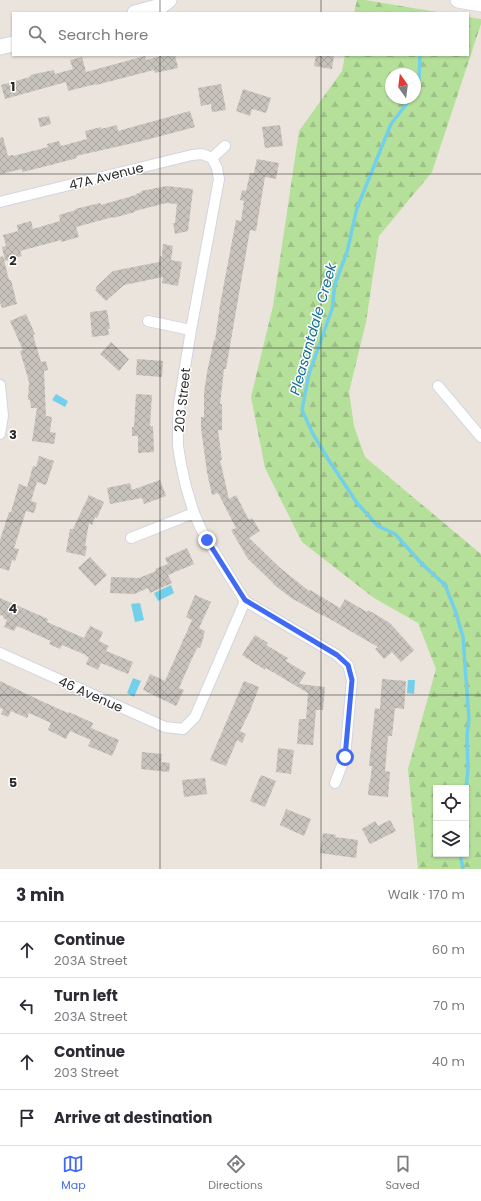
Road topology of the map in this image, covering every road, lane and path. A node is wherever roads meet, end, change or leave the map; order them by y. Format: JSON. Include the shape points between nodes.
{"nodes":[{"id":1,"x":169,"y":0,"type":"edge"},
{"id":2,"x":458,"y":0,"type":"edge"},
{"id":3,"x":481,"y":4,"type":"edge"},
{"id":4,"x":139,"y":12,"type":"edge"},
{"id":5,"x":12,"y":44,"type":"edge"},
{"id":6,"x":0,"y":48,"type":"edge"},
{"id":7,"x":225,"y":146,"type":"dead end"},
{"id":8,"x":212,"y":158,"type":"junction"},
{"id":9,"x":0,"y":202,"type":"edge"},
{"id":10,"x":148,"y":321,"type":"dead end"},
{"id":11,"x":191,"y":330,"type":"junction"},
{"id":12,"x":0,"y":385,"type":"edge"},
{"id":13,"x":438,"y":386,"type":"dead end"},
{"id":14,"x":0,"y":434,"type":"edge"},
{"id":15,"x":481,"y":437,"type":"edge"},
{"id":16,"x":194,"y":513,"type":"junction"},
{"id":17,"x":131,"y":538,"type":"dead end"},
{"id":18,"x":245,"y":600,"type":"junction"},
{"id":19,"x":0,"y":653,"type":"edge"},
{"id":20,"x":335,"y":783,"type":"dead end"}],
"edges":[{"from":1,"to":4,"type":"street","via":[[161,6]]},
{"from":2,"to":3,"type":"street"},
{"from":5,"to":6,"type":"street"},
{"from":7,"to":8,"type":"street"},
{"from":8,"to":9,"type":"street","name":"47A Avenue","via":[[202,154],[192,155]]},
{"from":8,"to":11,"type":"street","name":"203 Street","via":[[219,179]]},
{"from":10,"to":11,"type":"street"},
{"from":11,"to":16,"type":"street","name":"203 Street","via":[[178,404],[178,434],[181,464]]},
{"from":12,"to":14,"type":"street","via":[[3,416]]},
{"from":13,"to":15,"type":"street"},
{"from":16,"to":17,"type":"street"},
{"from":16,"to":18,"type":"street","name":"203 Street","via":[[207,540]]},
{"from":18,"to":19,"type":"street","name":"46 Avenue","via":[[195,717],[183,729],[165,727]]},
{"from":18,"to":20,"type":"street","via":[[337,655],[348,665],[352,680],[345,757]]}]}
